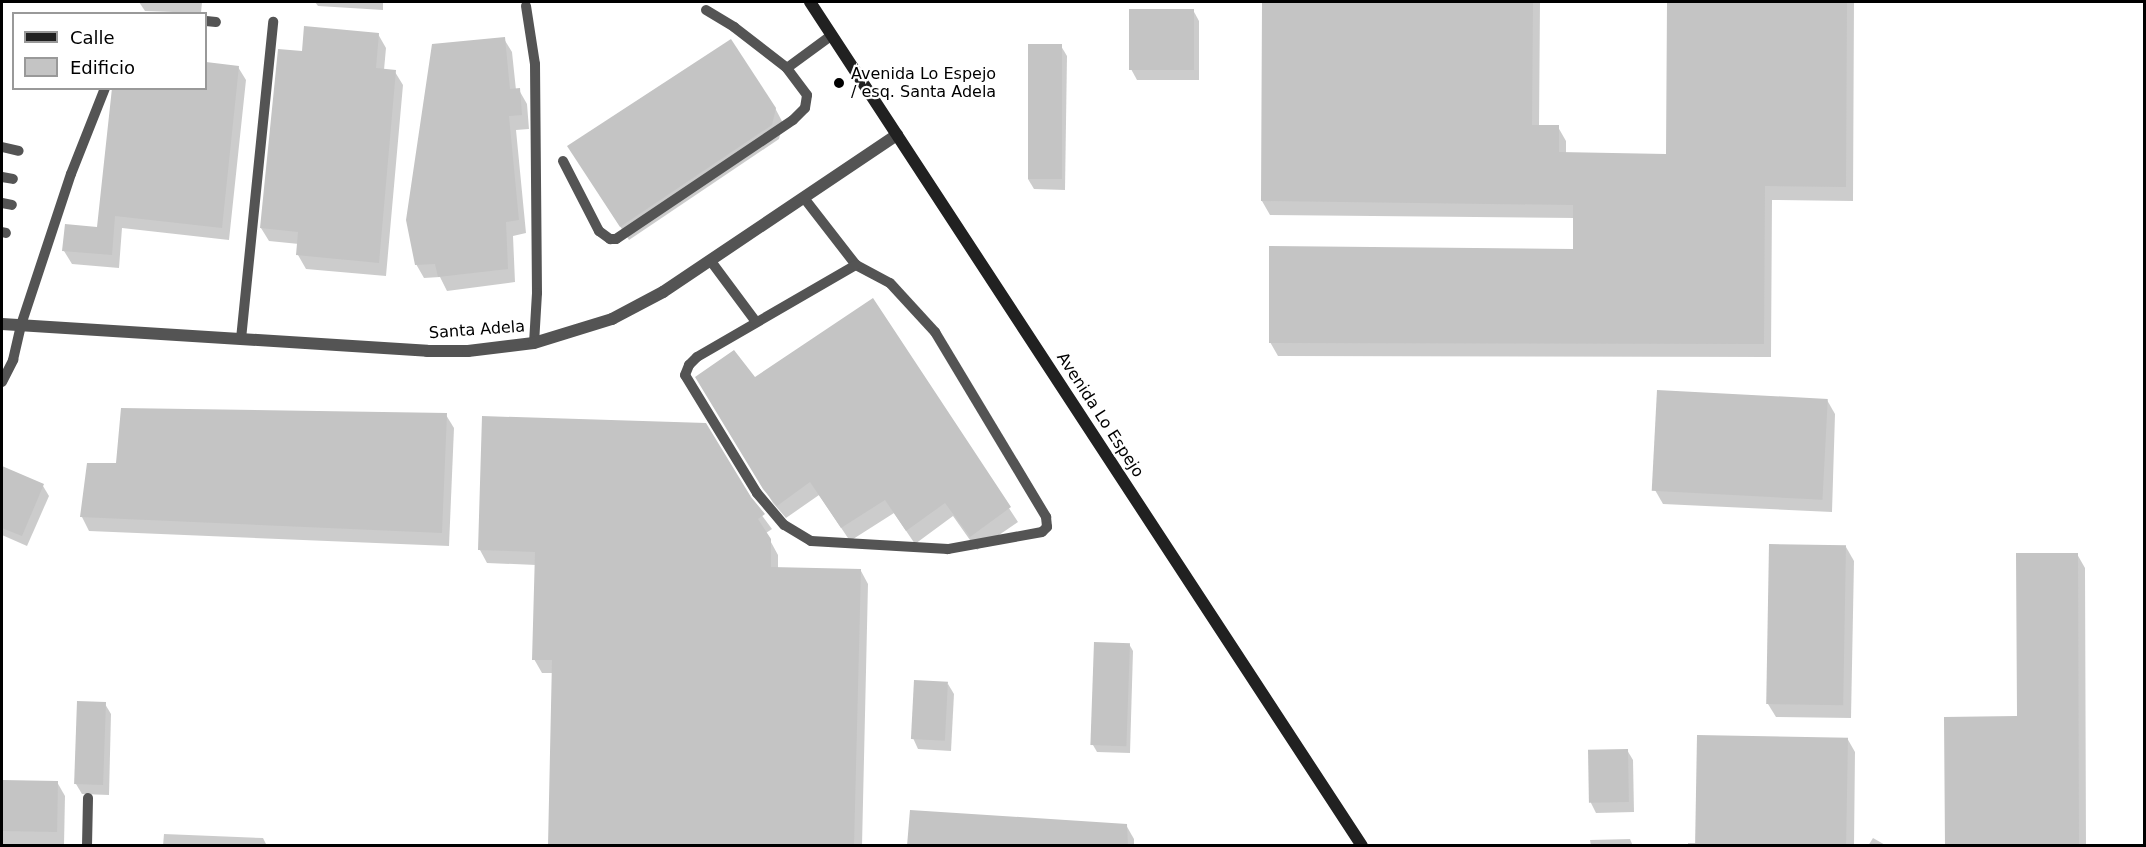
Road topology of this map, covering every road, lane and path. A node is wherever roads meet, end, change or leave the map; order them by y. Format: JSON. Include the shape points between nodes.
{"nodes":[{"id":1,"x":810,"y":2,"type":"edge"},
{"id":2,"x":526,"y":6,"type":"dead end"},
{"id":3,"x":706,"y":10,"type":"dead end"},
{"id":4,"x":273,"y":22,"type":"dead end"},
{"id":5,"x":832,"y":35,"type":"junction"},
{"id":6,"x":788,"y":68,"type":"junction"},
{"id":7,"x":104,"y":90,"type":"edge"},
{"id":8,"x":897,"y":135,"type":"junction"},
{"id":9,"x":2,"y":147,"type":"edge"},
{"id":10,"x":19,"y":151,"type":"dead end"},
{"id":11,"x":563,"y":161,"type":"dead end"},
{"id":12,"x":2,"y":177,"type":"edge"},
{"id":13,"x":13,"y":179,"type":"dead end"},
{"id":14,"x":804,"y":198,"type":"junction"},
{"id":15,"x":710,"y":260,"type":"junction"},
{"id":16,"x":856,"y":265,"type":"junction"},
{"id":17,"x":756,"y":322,"type":"junction"},
{"id":18,"x":2,"y":324,"type":"edge"},
{"id":19,"x":21,"y":325,"type":"junction"},
{"id":20,"x":241,"y":339,"type":"junction"},
{"id":21,"x":534,"y":343,"type":"junction"},
{"id":22,"x":2,"y":382,"type":"edge"},
{"id":23,"x":88,"y":798,"type":"dead end"},
{"id":24,"x":87,"y":846,"type":"edge"},
{"id":25,"x":1362,"y":846,"type":"edge"}],
"edges":[{"from":1,"to":5,"type":"main road","name":"Avenida Lo Espejo"},
{"from":2,"to":21,"type":"lane","via":[[535,64]]},
{"from":3,"to":6,"type":"lane"},
{"from":4,"to":20,"type":"lane"},
{"from":5,"to":6,"type":"lane"},
{"from":5,"to":8,"type":"main road","name":"Avenida Lo Espejo"},
{"from":6,"to":11,"type":"lane","via":[[807,95],[805,108],[793,120],[616,239],[599,231]]},
{"from":7,"to":19,"type":"lane","via":[[71,174]]},
{"from":8,"to":14,"type":"street","name":"Santa Adela"},
{"from":8,"to":25,"type":"main road","name":"Avenida Lo Espejo"},
{"from":9,"to":10,"type":"lane"},
{"from":12,"to":13,"type":"lane"},
{"from":14,"to":15,"type":"street","name":"Santa Adela"},
{"from":14,"to":16,"type":"lane"},
{"from":15,"to":17,"type":"lane"},
{"from":15,"to":21,"type":"street","name":"Santa Adela","via":[[663,292],[612,319]]},
{"from":16,"to":17,"type":"lane"},
{"from":16,"to":17,"type":"lane","via":[[890,283],[935,332],[1046,517],[1047,527],[1042,532],[948,549],[811,541],[784,525],[757,493],[685,375],[697,357]]},
{"from":18,"to":19,"type":"street","name":"Santa Adela"},
{"from":19,"to":20,"type":"street","name":"Santa Adela"},
{"from":19,"to":22,"type":"lane","via":[[13,360]]},
{"from":20,"to":21,"type":"street","name":"Santa Adela","via":[[427,351],[468,351]]},
{"from":23,"to":24,"type":"lane"}]}
